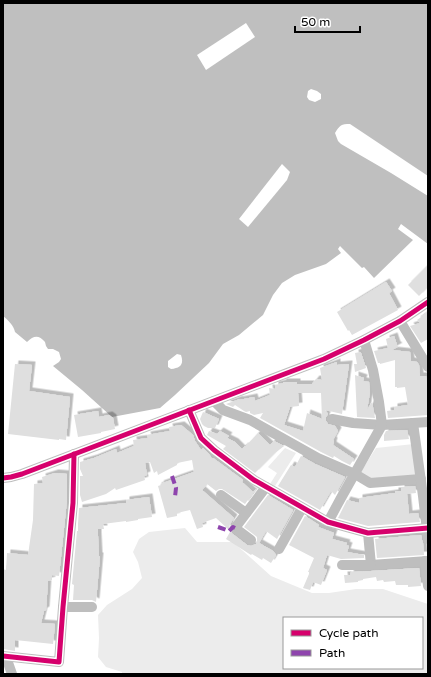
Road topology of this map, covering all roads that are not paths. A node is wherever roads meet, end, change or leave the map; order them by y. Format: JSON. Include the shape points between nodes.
{"nodes":[{"id":1,"x":428,"y":302,"type":"edge"},
{"id":2,"x":400,"y":321,"type":"junction"},
{"id":3,"x":364,"y":340,"type":"junction"},
{"id":4,"x":428,"y":367,"type":"edge"},
{"id":5,"x":214,"y":401,"type":"junction"},
{"id":6,"x":189,"y":410,"type":"junction"},
{"id":7,"x":332,"y":419,"type":"dead end"},
{"id":8,"x":428,"y":422,"type":"edge"},
{"id":9,"x":413,"y":423,"type":"junction"},
{"id":10,"x":382,"y":425,"type":"junction"},
{"id":11,"x":74,"y":454,"type":"junction"},
{"id":12,"x":355,"y":474,"type":"junction"},
{"id":13,"x":3,"y":478,"type":"edge"},
{"id":14,"x":421,"y":479,"type":"junction"},
{"id":15,"x":266,"y":487,"type":"junction"},
{"id":16,"x":221,"y":495,"type":"dead end"},
{"id":17,"x":426,"y":496,"type":"edge"},
{"id":18,"x":302,"y":508,"type":"junction"},
{"id":19,"x":246,"y":513,"type":"junction"},
{"id":20,"x":328,"y":522,"type":"junction"},
{"id":21,"x":427,"y":528,"type":"edge"},
{"id":22,"x":368,"y":533,"type":"junction"},
{"id":23,"x":428,"y":539,"type":"edge"},
{"id":24,"x":252,"y":540,"type":"dead end"},
{"id":25,"x":279,"y":549,"type":"dead end"},
{"id":26,"x":427,"y":561,"type":"edge"},
{"id":27,"x":342,"y":565,"type":"dead end"},
{"id":28,"x":371,"y":565,"type":"junction"},
{"id":29,"x":428,"y":586,"type":"edge"},
{"id":30,"x":63,"y":607,"type":"junction"},
{"id":31,"x":92,"y":607,"type":"dead end"},
{"id":32,"x":4,"y":656,"type":"edge"},
{"id":33,"x":12,"y":674,"type":"edge"}],
"edges":[{"from":1,"to":2,"type":"street"},
{"from":2,"to":3,"type":"street"},
{"from":2,"to":4,"type":"street"},
{"from":3,"to":5,"type":"street","via":[[324,359]]},
{"from":3,"to":10,"type":"street","via":[[373,370]]},
{"from":5,"to":6,"type":"street"},
{"from":5,"to":12,"type":"street","via":[[223,410],[250,420],[318,458]]},
{"from":6,"to":11,"type":"street"},
{"from":6,"to":15,"type":"street","via":[[201,438]]},
{"from":7,"to":10,"type":"street"},
{"from":8,"to":9,"type":"street"},
{"from":9,"to":10,"type":"street"},
{"from":9,"to":14,"type":"street"},
{"from":10,"to":12,"type":"street"},
{"from":11,"to":13,"type":"street","via":[[22,474]]},
{"from":11,"to":30,"type":"street","via":[[73,503]]},
{"from":12,"to":14,"type":"street","via":[[370,483]]},
{"from":12,"to":20,"type":"street"},
{"from":14,"to":17,"type":"street"},
{"from":15,"to":18,"type":"street"},
{"from":15,"to":19,"type":"street"},
{"from":16,"to":19,"type":"street"},
{"from":17,"to":21,"type":"street"},
{"from":18,"to":20,"type":"street"},
{"from":18,"to":25,"type":"street"},
{"from":19,"to":24,"type":"street","via":[[235,528]]},
{"from":20,"to":22,"type":"street"},
{"from":21,"to":22,"type":"street"},
{"from":21,"to":23,"type":"street"},
{"from":22,"to":28,"type":"street"},
{"from":26,"to":28,"type":"street"},
{"from":26,"to":29,"type":"street"},
{"from":27,"to":28,"type":"street"},
{"from":30,"to":31,"type":"street"},
{"from":30,"to":32,"type":"street","via":[[59,662]]},
{"from":32,"to":33,"type":"street"}]}
